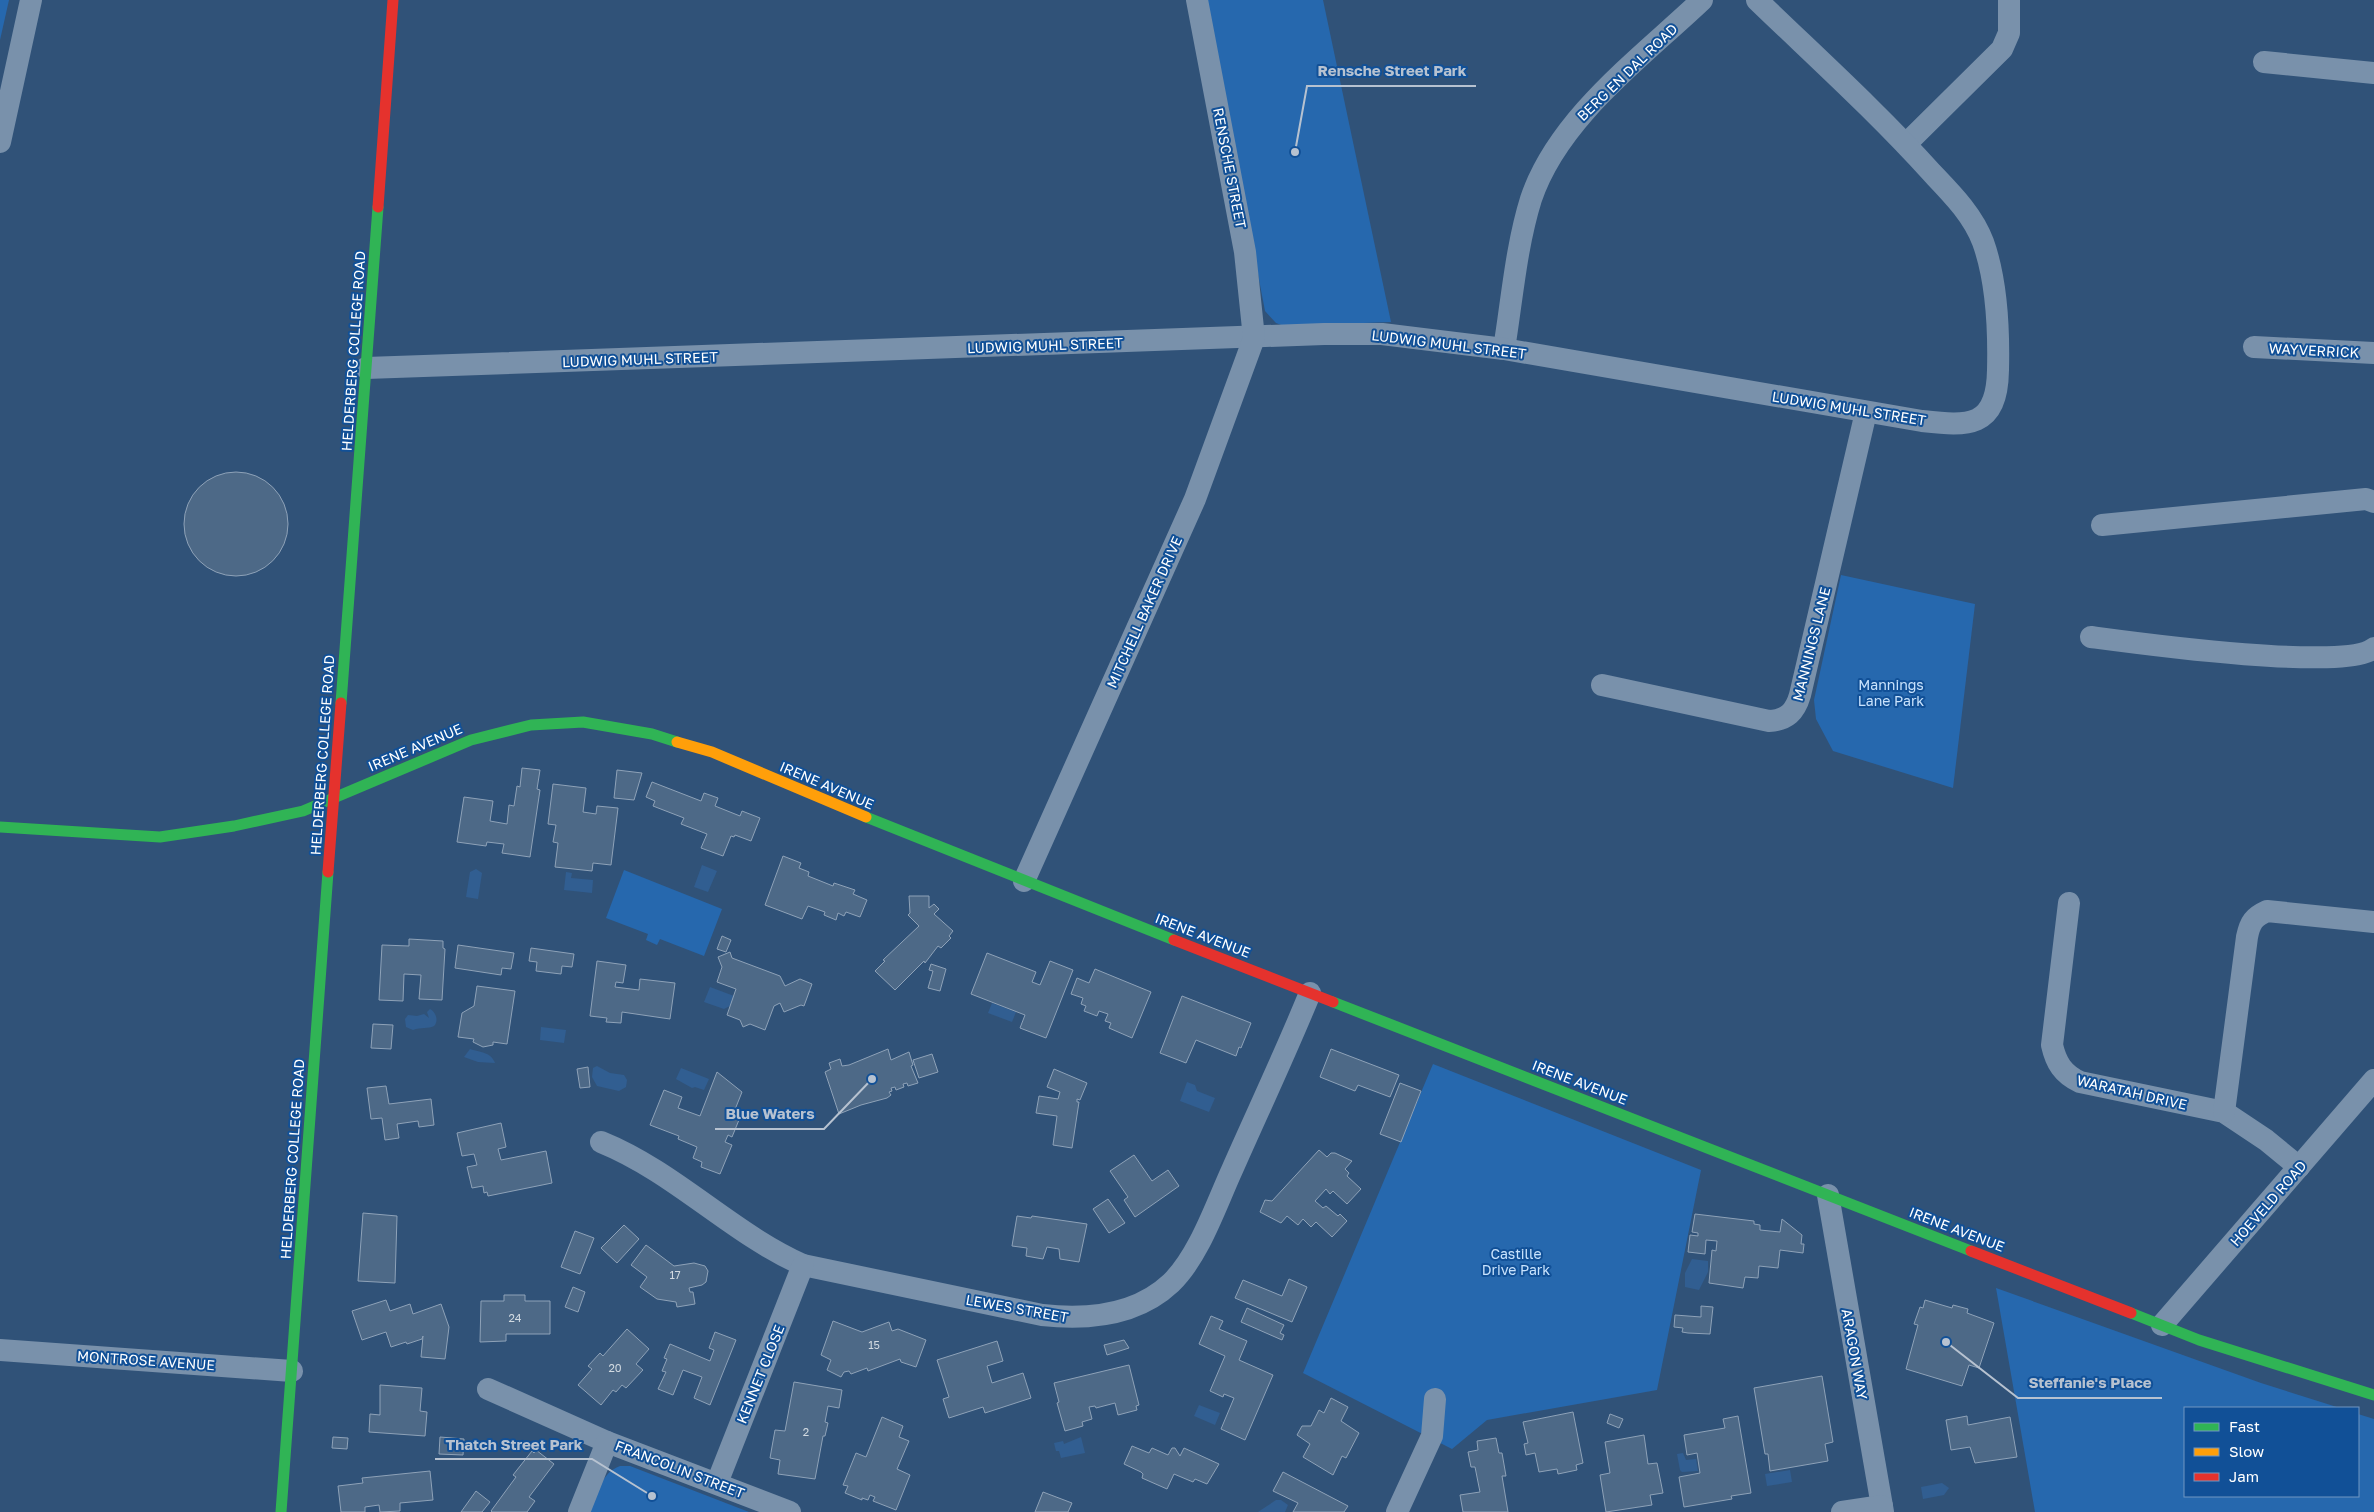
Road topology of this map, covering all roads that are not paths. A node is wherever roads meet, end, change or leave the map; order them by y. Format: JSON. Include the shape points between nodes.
{"nodes":[{"id":1,"x":31,"y":0,"type":"edge"},
{"id":2,"x":393,"y":0,"type":"edge"},
{"id":3,"x":1197,"y":0,"type":"edge"},
{"id":4,"x":1702,"y":0,"type":"edge"},
{"id":5,"x":1757,"y":0,"type":"edge"},
{"id":6,"x":2009,"y":0,"type":"edge"},
{"id":7,"x":2264,"y":62,"type":"dead end"},
{"id":8,"x":2374,"y":73,"type":"edge"},
{"id":9,"x":0,"y":142,"type":"edge"},
{"id":10,"x":1906,"y":144,"type":"junction"},
{"id":11,"x":1254,"y":338,"type":"junction"},
{"id":12,"x":2254,"y":347,"type":"dead end"},
{"id":13,"x":1504,"y":349,"type":"junction"},
{"id":14,"x":2374,"y":352,"type":"edge"},
{"id":15,"x":366,"y":368,"type":"junction"},
{"id":16,"x":1866,"y":412,"type":"junction"},
{"id":17,"x":2374,"y":502,"type":"edge"},
{"id":18,"x":2102,"y":525,"type":"dead end"},
{"id":19,"x":2091,"y":637,"type":"dead end"},
{"id":20,"x":2374,"y":648,"type":"edge"},
{"id":21,"x":1602,"y":684,"type":"dead end"},
{"id":22,"x":334,"y":798,"type":"junction"},
{"id":23,"x":0,"y":827,"type":"edge"},
{"id":24,"x":1024,"y":881,"type":"junction"},
{"id":25,"x":2069,"y":903,"type":"dead end"},
{"id":26,"x":2374,"y":922,"type":"edge"},
{"id":27,"x":1310,"y":992,"type":"junction"},
{"id":28,"x":2374,"y":1080,"type":"edge"},
{"id":29,"x":2224,"y":1112,"type":"junction"},
{"id":30,"x":601,"y":1142,"type":"dead end"},
{"id":31,"x":2300,"y":1167,"type":"junction"},
{"id":32,"x":1828,"y":1195,"type":"junction"},
{"id":33,"x":803,"y":1265,"type":"junction"},
{"id":34,"x":2162,"y":1325,"type":"junction"},
{"id":35,"x":0,"y":1350,"type":"edge"},
{"id":36,"x":292,"y":1370,"type":"junction"},
{"id":37,"x":488,"y":1389,"type":"dead end"},
{"id":38,"x":2374,"y":1395,"type":"edge"},
{"id":39,"x":1435,"y":1400,"type":"dead end"},
{"id":40,"x":608,"y":1442,"type":"junction"},
{"id":41,"x":717,"y":1483,"type":"junction"},
{"id":42,"x":1882,"y":1509,"type":"edge"},
{"id":43,"x":281,"y":1512,"type":"edge"},
{"id":44,"x":579,"y":1512,"type":"edge"},
{"id":45,"x":790,"y":1512,"type":"edge"},
{"id":46,"x":1396,"y":1512,"type":"edge"},
{"id":47,"x":1842,"y":1512,"type":"edge"}],
"edges":[{"from":1,"to":9,"type":"street"},
{"from":2,"to":15,"type":"street","name":"HELDERBERG COLLEGE ROAD"},
{"from":3,"to":11,"type":"street","name":"RENSCHE STREET","via":[[1245,252]]},
{"from":4,"to":13,"type":"street","name":"BERG EN DAL ROAD","via":[[1586,109],[1563,136],[1532,199],[1523,233]]},
{"from":5,"to":10,"type":"street","name":"LUDWIG MUHL STREET"},
{"from":6,"to":10,"type":"street","via":[[2009,33],[2002,49]]},
{"from":7,"to":8,"type":"street"},
{"from":10,"to":16,"type":"street","name":"LUDWIG MUHL STREET","via":[[1964,207],[1984,243],[1996,313],[1998,377],[1988,410],[1970,423],[1922,421]]},
{"from":11,"to":13,"type":"street","name":"LUDWIG MUHL STREET","via":[[1382,334]]},
{"from":11,"to":15,"type":"street","name":"LUDWIG MUHL STREET"},
{"from":11,"to":24,"type":"street","name":"MITCHELL BAKER DRIVE","via":[[1194,499]]},
{"from":12,"to":14,"type":"street","name":"WAYVERRICK"},
{"from":13,"to":16,"type":"street","name":"LUDWIG MUHL STREET"},
{"from":15,"to":22,"type":"street","name":"HELDERBERG COLLEGE ROAD"},
{"from":16,"to":21,"type":"street","name":"MANNINGS LANE","via":[[1800,695],[1792,713],[1780,720],[1769,721]]},
{"from":17,"to":18,"type":"street","via":[[2366,499]]},
{"from":19,"to":20,"type":"street","via":[[2189,650],[2332,658],[2361,656]]},
{"from":22,"to":23,"type":"street","name":"IRENE AVENUE","via":[[303,811],[266,820],[160,837]]},
{"from":22,"to":24,"type":"street","name":"IRENE AVENUE","via":[[471,740],[500,731],[531,725],[583,722],[652,734],[712,752]]},
{"from":22,"to":36,"type":"street","name":"HELDERBERG COLLEGE ROAD"},
{"from":24,"to":27,"type":"street","name":"IRENE AVENUE"},
{"from":25,"to":29,"type":"street","name":"WARATAH DRIVE","via":[[2052,1045],[2064,1073],[2080,1082]]},
{"from":26,"to":29,"type":"street","via":[[2267,911],[2254,917],[2247,937]]},
{"from":27,"to":32,"type":"street","name":"IRENE AVENUE"},
{"from":27,"to":33,"type":"street","name":"LEWES STREET","via":[[1208,1224],[1187,1262],[1171,1283],[1154,1296],[1114,1313],[1075,1318],[1042,1316]]},
{"from":28,"to":31,"type":"street","name":"HOEVELD ROAD"},
{"from":29,"to":31,"type":"street","name":"WARATAH DRIVE"},
{"from":30,"to":33,"type":"street","name":"LEWES STREET","via":[[642,1161],[775,1253]]},
{"from":31,"to":34,"type":"street","name":"HOEVELD ROAD"},
{"from":32,"to":34,"type":"street","name":"IRENE AVENUE"},
{"from":32,"to":42,"type":"street","name":"ARAGON WAY"},
{"from":33,"to":41,"type":"street","name":"KENNET CLOSE"},
{"from":34,"to":38,"type":"street","name":"IRENE AVENUE","via":[[2199,1340]]},
{"from":35,"to":36,"type":"street","name":"MONTROSE AVENUE"},
{"from":36,"to":43,"type":"street","name":"HELDERBERG COLLEGE ROAD"},
{"from":37,"to":40,"type":"street","name":"FRANCOLIN STREET"},
{"from":39,"to":46,"type":"street","via":[[1432,1436]]},
{"from":40,"to":41,"type":"street","name":"FRANCOLIN STREET"},
{"from":40,"to":44,"type":"street"},
{"from":41,"to":45,"type":"street","name":"FRANCOLIN STREET"},
{"from":42,"to":47,"type":"street"}]}
